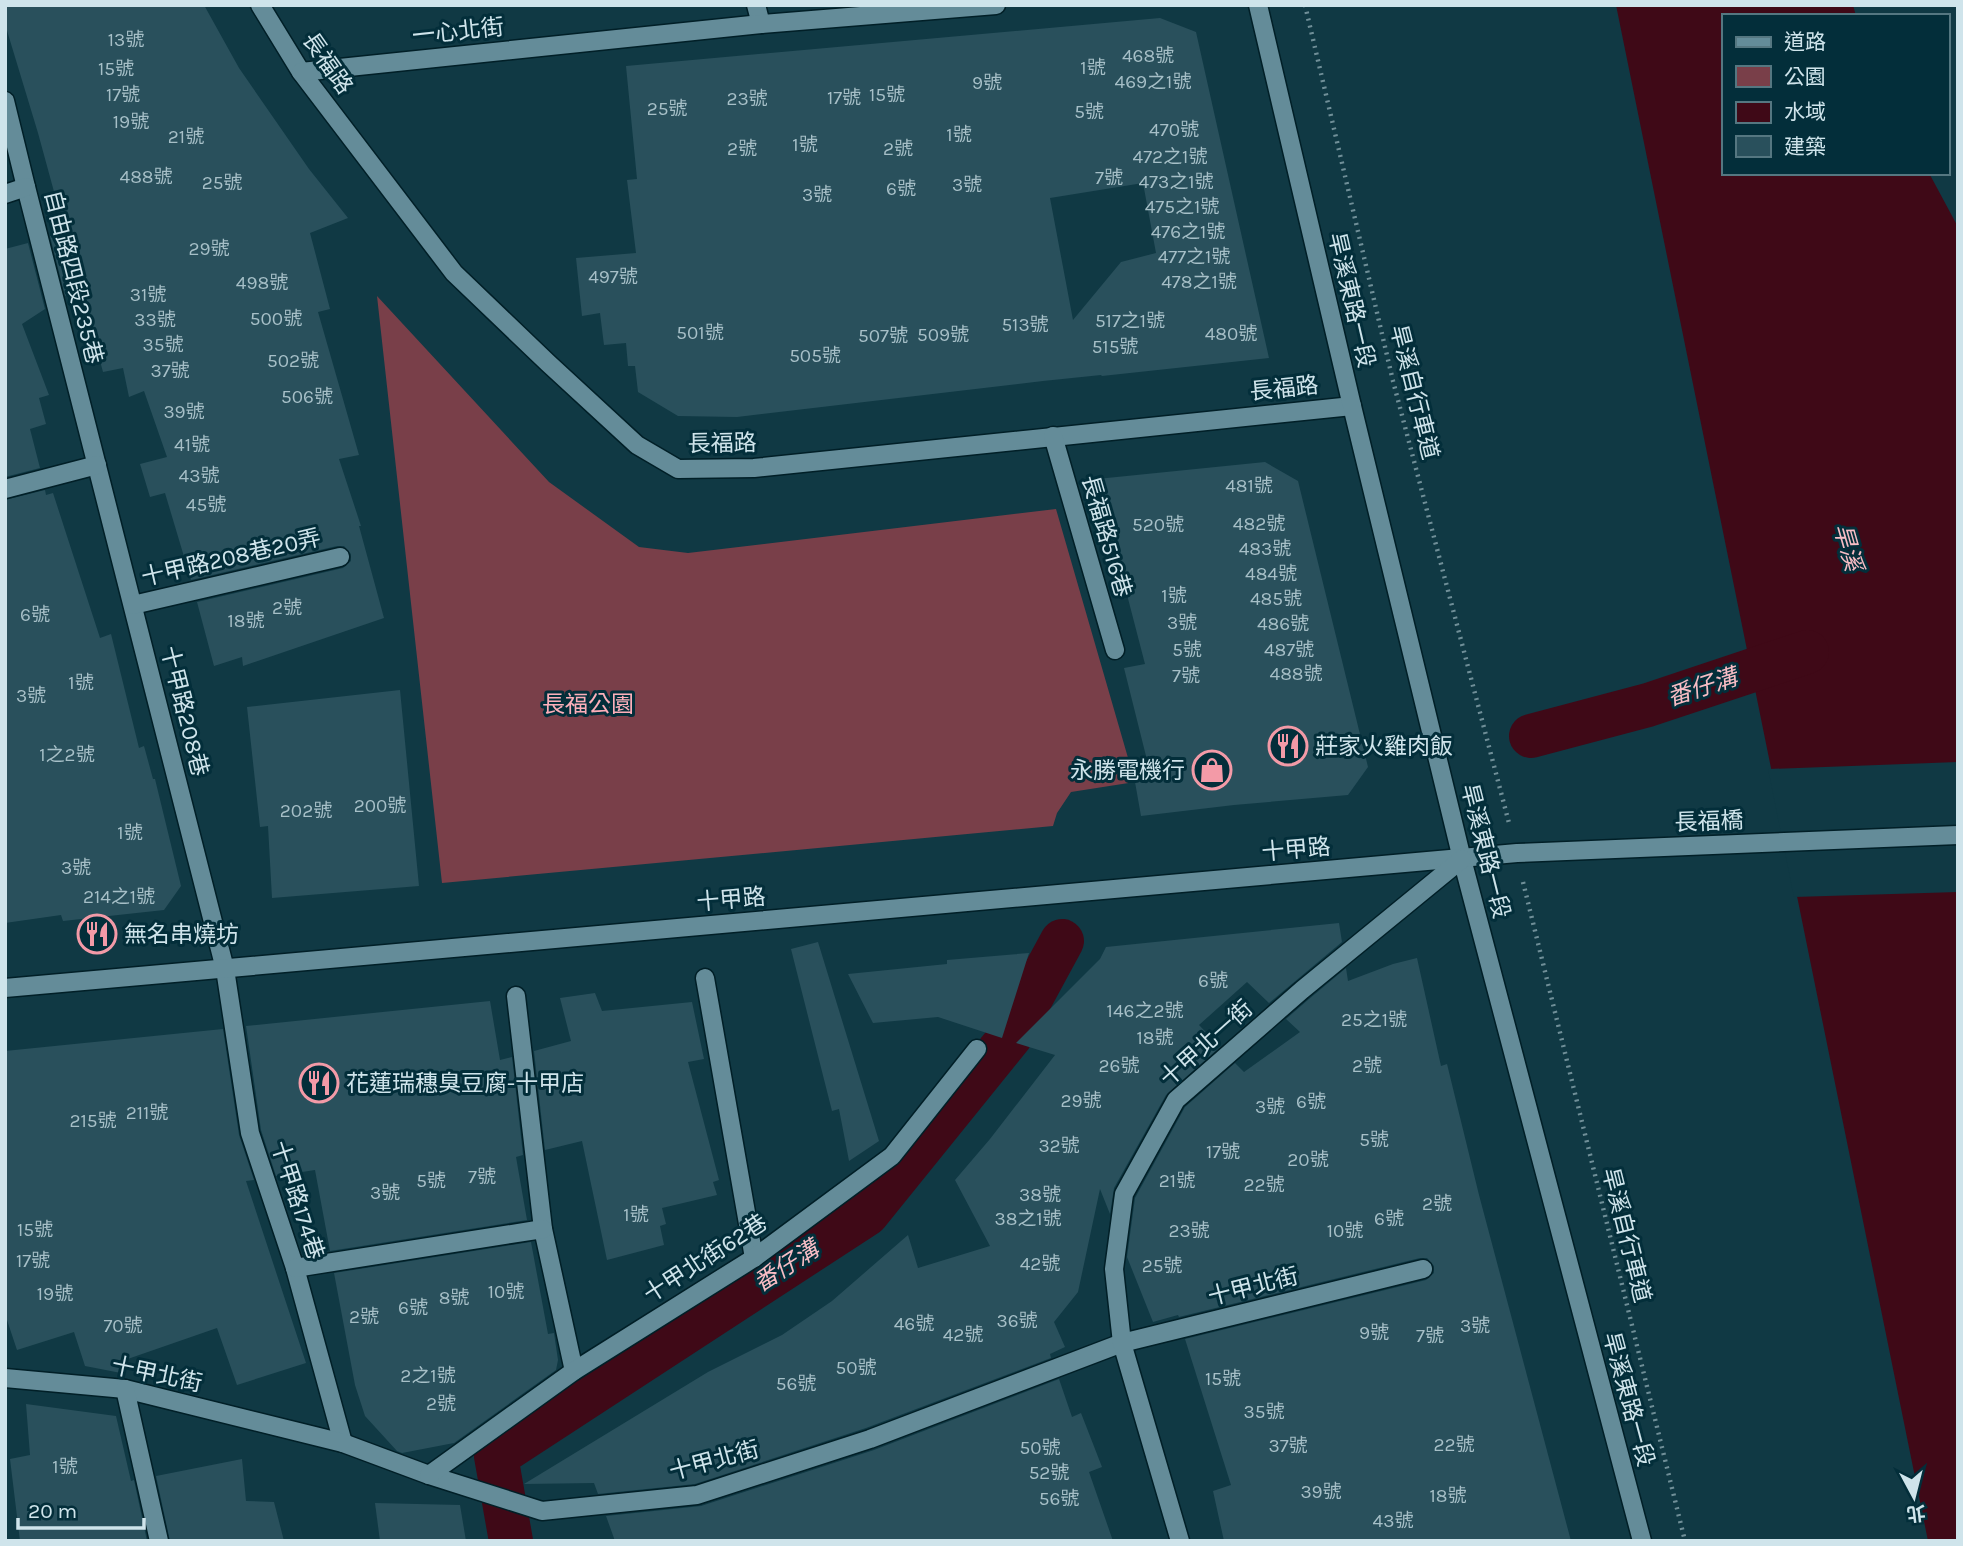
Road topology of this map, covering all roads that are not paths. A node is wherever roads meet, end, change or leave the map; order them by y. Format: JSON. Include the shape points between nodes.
{"nodes":[{"id":1,"x":260,"y":5,"type":"edge"},
{"id":2,"x":756,"y":5,"type":"edge"},
{"id":3,"x":996,"y":5,"type":"edge"},
{"id":4,"x":1258,"y":5,"type":"edge"},
{"id":5,"x":761,"y":24,"type":"junction"},
{"id":6,"x":301,"y":72,"type":"junction"},
{"id":7,"x":5,"y":100,"type":"edge"},
{"id":8,"x":26,"y":187,"type":"junction"},
{"id":9,"x":5,"y":194,"type":"edge"},
{"id":10,"x":1352,"y":406,"type":"junction"},
{"id":11,"x":1053,"y":436,"type":"junction"},
{"id":12,"x":97,"y":465,"type":"junction"},
{"id":13,"x":5,"y":489,"type":"edge"},
{"id":14,"x":340,"y":557,"type":"dead end"},
{"id":15,"x":133,"y":605,"type":"junction"},
{"id":16,"x":1115,"y":650,"type":"dead end"},
{"id":17,"x":1958,"y":835,"type":"edge"},
{"id":18,"x":1462,"y":859,"type":"junction"},
{"id":19,"x":225,"y":969,"type":"junction"},
{"id":20,"x":705,"y":978,"type":"dead end"},
{"id":21,"x":5,"y":988,"type":"edge"},
{"id":22,"x":516,"y":996,"type":"dead end"},
{"id":23,"x":977,"y":1049,"type":"dead end"},
{"id":24,"x":543,"y":1229,"type":"junction"},
{"id":25,"x":754,"y":1258,"type":"junction"},
{"id":26,"x":295,"y":1268,"type":"junction"},
{"id":27,"x":1423,"y":1269,"type":"dead end"},
{"id":28,"x":1122,"y":1343,"type":"junction"},
{"id":29,"x":575,"y":1371,"type":"junction"},
{"id":30,"x":5,"y":1378,"type":"edge"},
{"id":31,"x":125,"y":1389,"type":"junction"},
{"id":32,"x":343,"y":1443,"type":"junction"},
{"id":33,"x":429,"y":1475,"type":"junction"},
{"id":34,"x":159,"y":1541,"type":"edge"},
{"id":35,"x":1180,"y":1541,"type":"edge"},
{"id":36,"x":1642,"y":1541,"type":"edge"}],
"edges":[{"from":1,"to":6,"type":"street","name":"長福路"},
{"from":2,"to":5,"type":"street"},
{"from":3,"to":5,"type":"street","name":"一心北街"},
{"from":4,"to":10,"type":"street","name":"旱溪東路一段"},
{"from":5,"to":6,"type":"street","name":"一心北街"},
{"from":6,"to":11,"type":"street","name":"長福路","via":[[454,273],[637,445],[678,469],[754,468]]},
{"from":7,"to":8,"type":"street","name":"自由路四段235巷"},
{"from":8,"to":9,"type":"street"},
{"from":8,"to":12,"type":"street","name":"自由路四段235巷"},
{"from":10,"to":11,"type":"street","name":"長福路"},
{"from":10,"to":18,"type":"street","name":"旱溪東路一段"},
{"from":11,"to":16,"type":"street","name":"長福路516巷"},
{"from":12,"to":13,"type":"street"},
{"from":12,"to":15,"type":"street","name":"十甲路208巷"},
{"from":14,"to":15,"type":"street","name":"十甲路208巷20弄"},
{"from":15,"to":19,"type":"street","name":"十甲路208巷"},
{"from":17,"to":18,"type":"street","name":"長福橋"},
{"from":18,"to":19,"type":"street","name":"十甲路"},
{"from":18,"to":28,"type":"street","name":"十甲北一街","via":[[1176,1100],[1124,1194],[1114,1269]]},
{"from":18,"to":36,"type":"street","name":"旱溪東路一段"},
{"from":19,"to":21,"type":"street","name":"十甲路"},
{"from":19,"to":26,"type":"street","name":"十甲路174巷","via":[[250,1133]]},
{"from":20,"to":25,"type":"street"},
{"from":22,"to":24,"type":"street"},
{"from":23,"to":25,"type":"street","name":"十甲北街62巷","via":[[891,1156]]},
{"from":24,"to":26,"type":"street"},
{"from":24,"to":29,"type":"street"},
{"from":25,"to":29,"type":"street","name":"十甲北街62巷"},
{"from":26,"to":32,"type":"street","name":"十甲路174巷"},
{"from":27,"to":28,"type":"street","name":"十甲北街"},
{"from":28,"to":33,"type":"street","name":"十甲北街","via":[[870,1439],[697,1495],[542,1511]]},
{"from":28,"to":35,"type":"street","name":"十甲北一街"},
{"from":29,"to":33,"type":"street","name":"十甲北街62巷"},
{"from":30,"to":31,"type":"street","name":"十甲北街"},
{"from":31,"to":32,"type":"street","name":"十甲北街"},
{"from":31,"to":34,"type":"street"},
{"from":32,"to":33,"type":"street","name":"十甲北街"}]}
